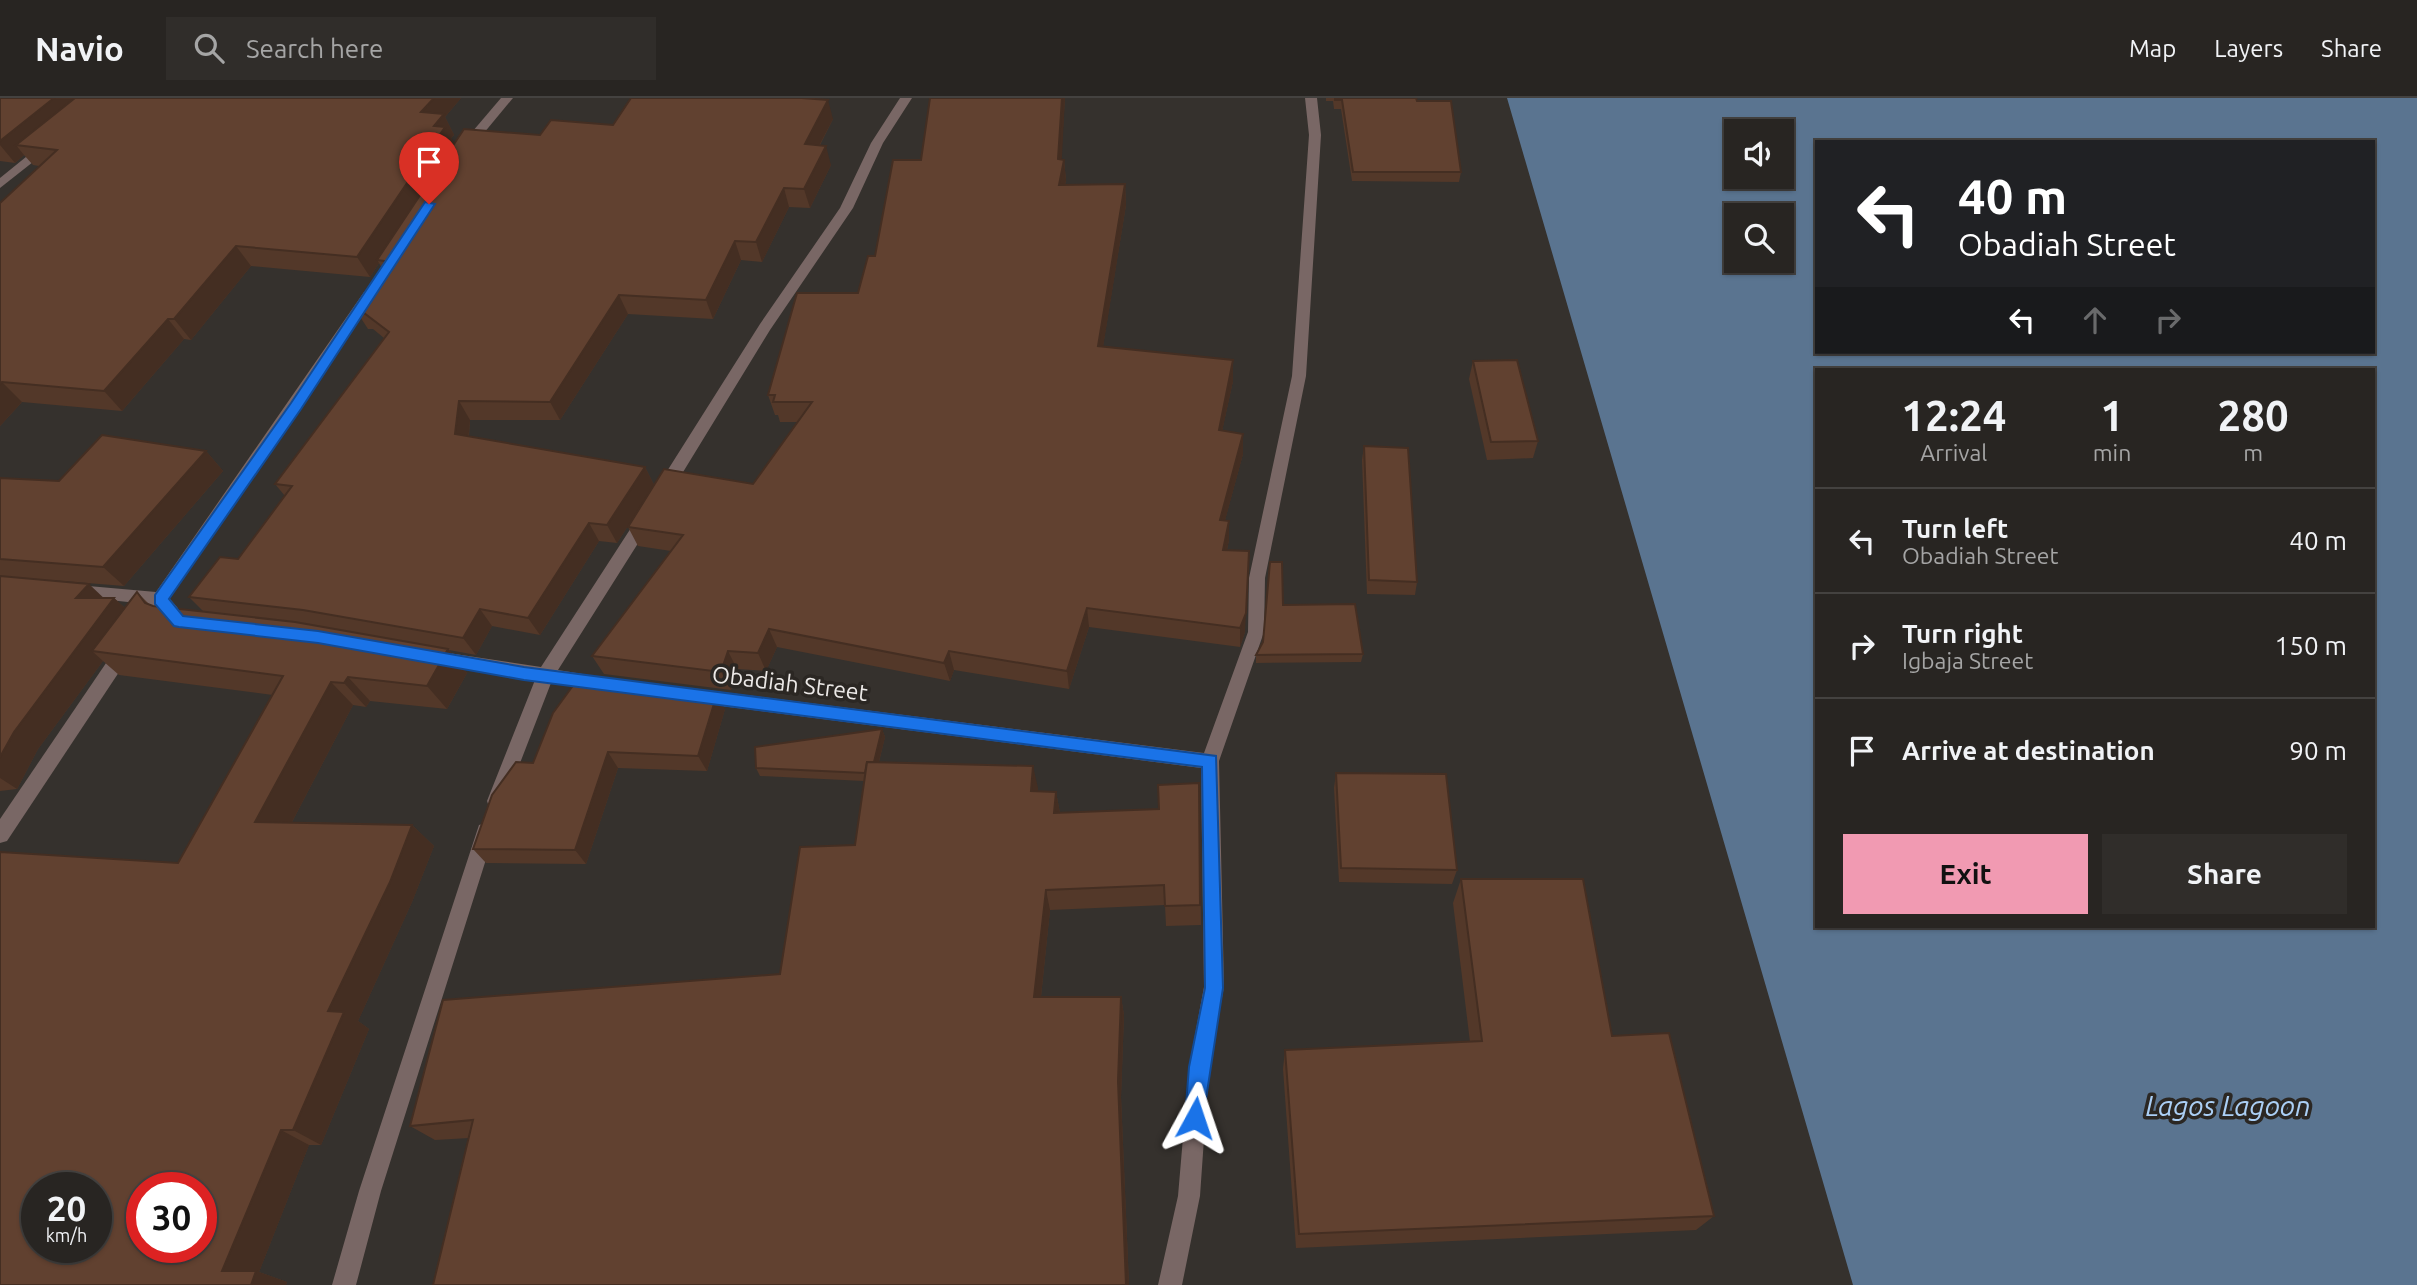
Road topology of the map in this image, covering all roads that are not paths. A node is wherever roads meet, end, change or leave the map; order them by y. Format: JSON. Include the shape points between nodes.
{"nodes":[{"id":1,"x":508,"y":98,"type":"edge"},
{"id":2,"x":906,"y":98,"type":"edge"},
{"id":3,"x":1311,"y":98,"type":"edge"},
{"id":4,"x":60,"y":136,"type":"edge"},
{"id":5,"x":457,"y":160,"type":"edge"},
{"id":6,"x":0,"y":184,"type":"edge"},
{"id":7,"x":378,"y":282,"type":"edge"},
{"id":8,"x":53,"y":589,"type":"edge"},
{"id":9,"x":160,"y":599,"type":"junction"},
{"id":10,"x":207,"y":624,"type":"edge"},
{"id":11,"x":414,"y":654,"type":"edge"},
{"id":12,"x":545,"y":676,"type":"junction"},
{"id":13,"x":614,"y":685,"type":"edge"},
{"id":14,"x":683,"y":694,"type":"edge"},
{"id":15,"x":1210,"y":761,"type":"junction"},
{"id":16,"x":0,"y":835,"type":"edge"},
{"id":17,"x":344,"y":1285,"type":"edge"},
{"id":18,"x":1170,"y":1285,"type":"edge"}],
"edges":[{"from":1,"to":5,"type":"street"},
{"from":2,"to":12,"type":"street","via":[[877,143],[846,208],[765,327]]},
{"from":3,"to":15,"type":"street","via":[[1314,147],[1299,376],[1257,578],[1256,632]]},
{"from":4,"to":6,"type":"street"},
{"from":7,"to":9,"type":"street"},
{"from":8,"to":9,"type":"street"},
{"from":9,"to":10,"type":"street","via":[[179,621]]},
{"from":9,"to":16,"type":"street"},
{"from":11,"to":12,"type":"street"},
{"from":12,"to":13,"type":"street"},
{"from":12,"to":17,"type":"street","via":[[463,897]]},
{"from":14,"to":15,"type":"street","name":"Obadiah Street"},
{"from":15,"to":18,"type":"street","via":[[1214,988],[1199,1067],[1189,1196]]}]}
